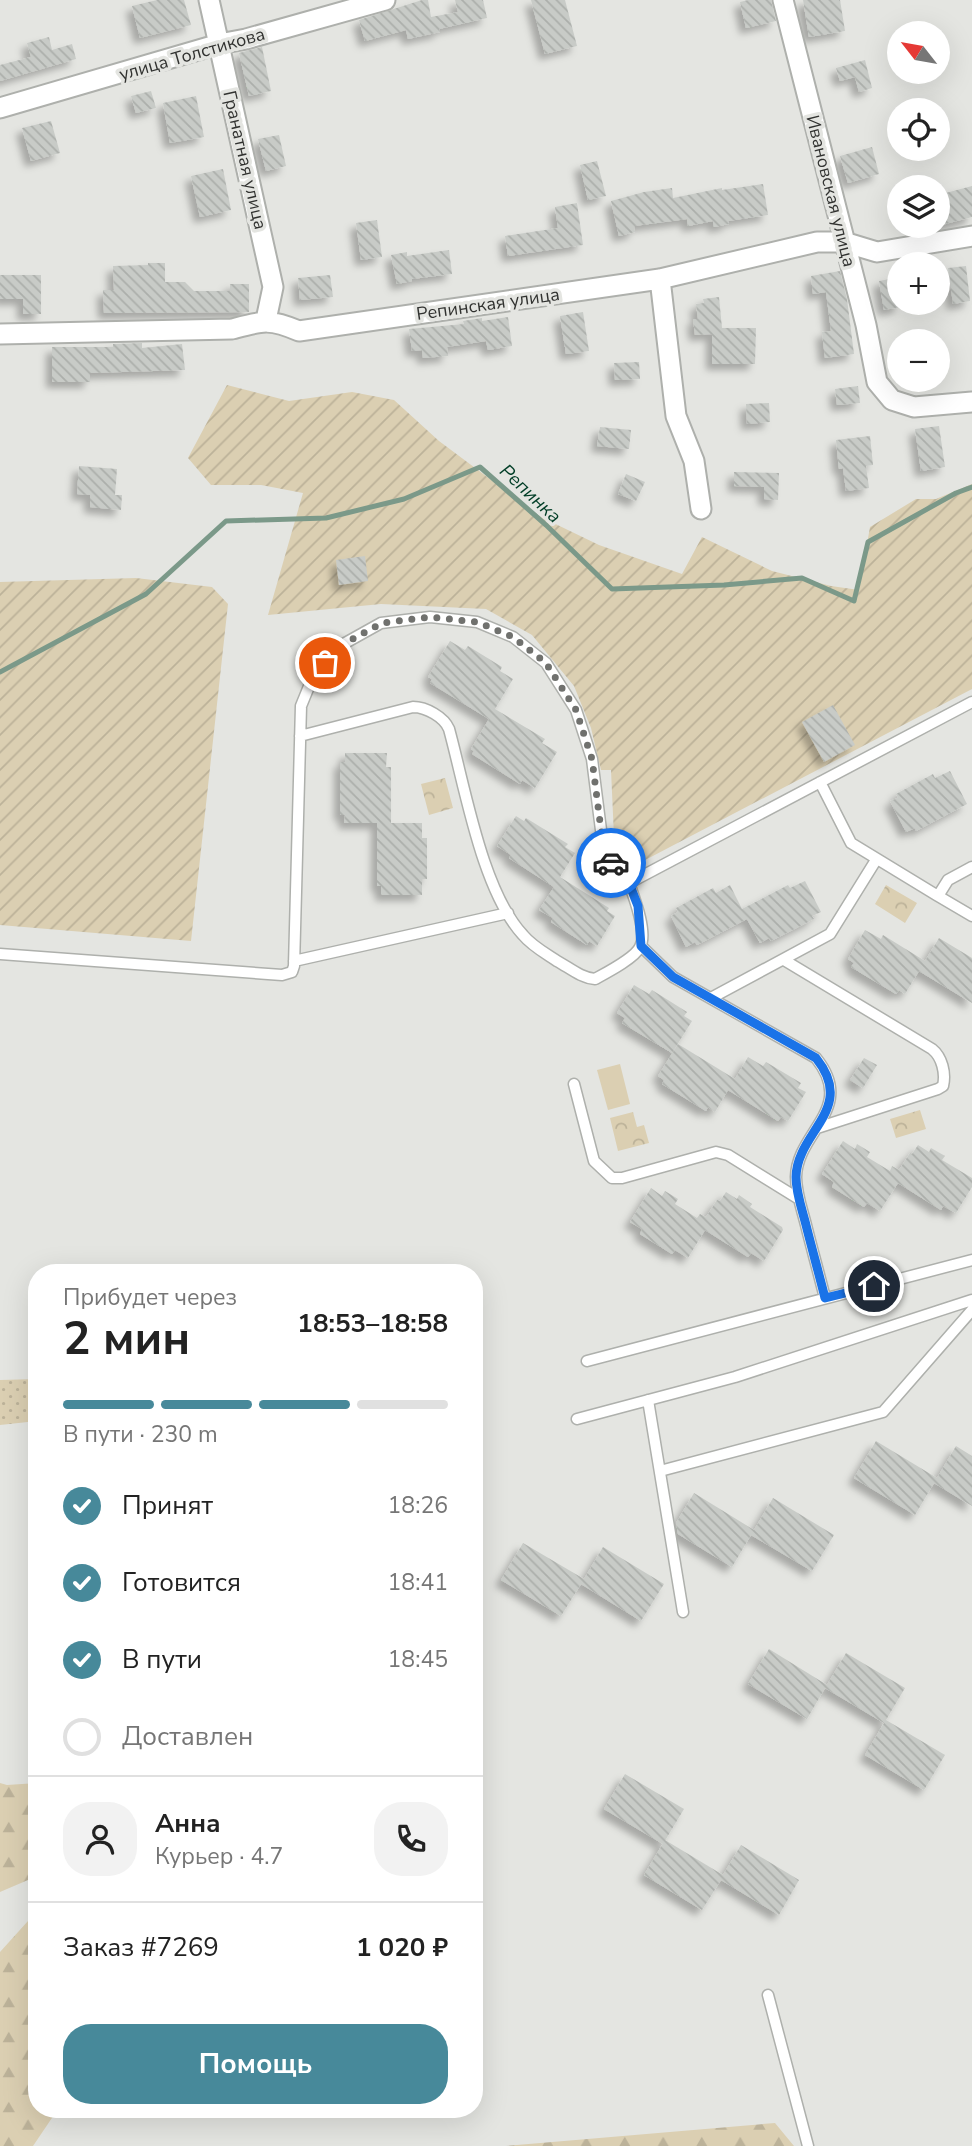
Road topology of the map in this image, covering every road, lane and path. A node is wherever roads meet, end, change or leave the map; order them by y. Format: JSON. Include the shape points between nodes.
{"nodes":[{"id":1,"x":209,"y":0,"type":"edge"},
{"id":2,"x":384,"y":0,"type":"edge"},
{"id":3,"x":783,"y":0,"type":"edge"},
{"id":4,"x":219,"y":44,"type":"junction"},
{"id":5,"x":0,"y":108,"type":"edge"},
{"id":6,"x":972,"y":236,"type":"edge"},
{"id":7,"x":844,"y":242,"type":"junction"},
{"id":8,"x":660,"y":279,"type":"junction"},
{"id":9,"x":266,"y":320,"type":"junction"},
{"id":10,"x":0,"y":334,"type":"edge"},
{"id":11,"x":972,"y":402,"type":"edge"},
{"id":12,"x":701,"y":509,"type":"dead end"},
{"id":13,"x":972,"y":702,"type":"edge"},
{"id":14,"x":300,"y":736,"type":"junction"},
{"id":15,"x":820,"y":782,"type":"junction"},
{"id":16,"x":876,"y":860,"type":"junction"},
{"id":17,"x":972,"y":867,"type":"edge"},
{"id":18,"x":629,"y":883,"type":"junction"},
{"id":19,"x":938,"y":896,"type":"junction"},
{"id":20,"x":508,"y":913,"type":"junction"},
{"id":21,"x":972,"y":916,"type":"edge"},
{"id":22,"x":641,"y":946,"type":"junction"},
{"id":23,"x":0,"y":954,"type":"edge"},
{"id":24,"x":784,"y":960,"type":"junction"},
{"id":25,"x":294,"y":961,"type":"junction"},
{"id":26,"x":711,"y":998,"type":"junction"},
{"id":27,"x":573,"y":1084,"type":"dead end"},
{"id":28,"x":817,"y":1128,"type":"junction"},
{"id":29,"x":799,"y":1199,"type":"junction"},
{"id":30,"x":972,"y":1260,"type":"edge"},
{"id":31,"x":825,"y":1298,"type":"junction"},
{"id":32,"x":972,"y":1300,"type":"edge"},
{"id":33,"x":972,"y":1310,"type":"edge"},
{"id":34,"x":587,"y":1361,"type":"dead end"},
{"id":35,"x":648,"y":1400,"type":"junction"},
{"id":36,"x":577,"y":1419,"type":"dead end"},
{"id":37,"x":660,"y":1471,"type":"junction"},
{"id":38,"x":683,"y":1612,"type":"dead end"},
{"id":39,"x":768,"y":1995,"type":"dead end"},
{"id":40,"x":811,"y":2144,"type":"edge"}],
"edges":[{"from":1,"to":4,"type":"street","name":"Гранатная улица"},
{"from":2,"to":4,"type":"street","name":"улица Толстикова"},
{"from":3,"to":7,"type":"street","name":"Ивановская улица"},
{"from":4,"to":5,"type":"street","name":"улица Толстикова"},
{"from":4,"to":9,"type":"street","name":"Гранатная улица","via":[[273,287]]},
{"from":6,"to":7,"type":"street","name":"Репинская улица","via":[[877,252]]},
{"from":7,"to":8,"type":"street","name":"Репинская улица","via":[[817,242]]},
{"from":7,"to":11,"type":"street","name":"Ивановская улица","via":[[877,382],[892,400],[914,407]]},
{"from":8,"to":9,"type":"street","name":"Репинская улица","via":[[299,331]]},
{"from":8,"to":12,"type":"street","via":[[676,416],[694,461]]},
{"from":9,"to":10,"type":"street","via":[[232,328]]},
{"from":13,"to":15,"type":"lane"},
{"from":14,"to":18,"type":"lane","via":[[301,706],[312,679],[338,647],[382,623],[430,617],[477,622],[513,637],[546,663],[576,710],[592,759],[601,830],[611,863]]},
{"from":14,"to":20,"type":"lane","via":[[413,707],[445,721],[486,868]]},
{"from":14,"to":25,"type":"lane"},
{"from":15,"to":16,"type":"lane","via":[[851,843]]},
{"from":15,"to":18,"type":"lane"},
{"from":16,"to":19,"type":"lane"},
{"from":16,"to":24,"type":"lane","via":[[830,934]]},
{"from":17,"to":19,"type":"lane","via":[[948,880]]},
{"from":18,"to":22,"type":"lane","via":[[638,906]]},
{"from":19,"to":21,"type":"lane"},
{"from":20,"to":22,"type":"lane","via":[[533,945],[587,978],[603,975]]},
{"from":20,"to":25,"type":"lane"},
{"from":22,"to":26,"type":"lane","via":[[673,977]]},
{"from":23,"to":25,"type":"lane","via":[[282,975],[292,972]]},
{"from":24,"to":26,"type":"lane"},
{"from":24,"to":28,"type":"lane","via":[[932,1049],[945,1078],[938,1089]]},
{"from":26,"to":28,"type":"lane","via":[[816,1058],[827,1071],[828,1109]]},
{"from":27,"to":29,"type":"lane","via":[[594,1161],[612,1178],[716,1152]]},
{"from":28,"to":29,"type":"lane","via":[[796,1175]]},
{"from":29,"to":31,"type":"lane"},
{"from":30,"to":31,"type":"lane"},
{"from":31,"to":34,"type":"lane"},
{"from":32,"to":35,"type":"lane","via":[[735,1377]]},
{"from":33,"to":37,"type":"lane","via":[[883,1412]]},
{"from":35,"to":36,"type":"lane"},
{"from":35,"to":37,"type":"lane"},
{"from":37,"to":38,"type":"lane"},
{"from":39,"to":40,"type":"lane"}]}
